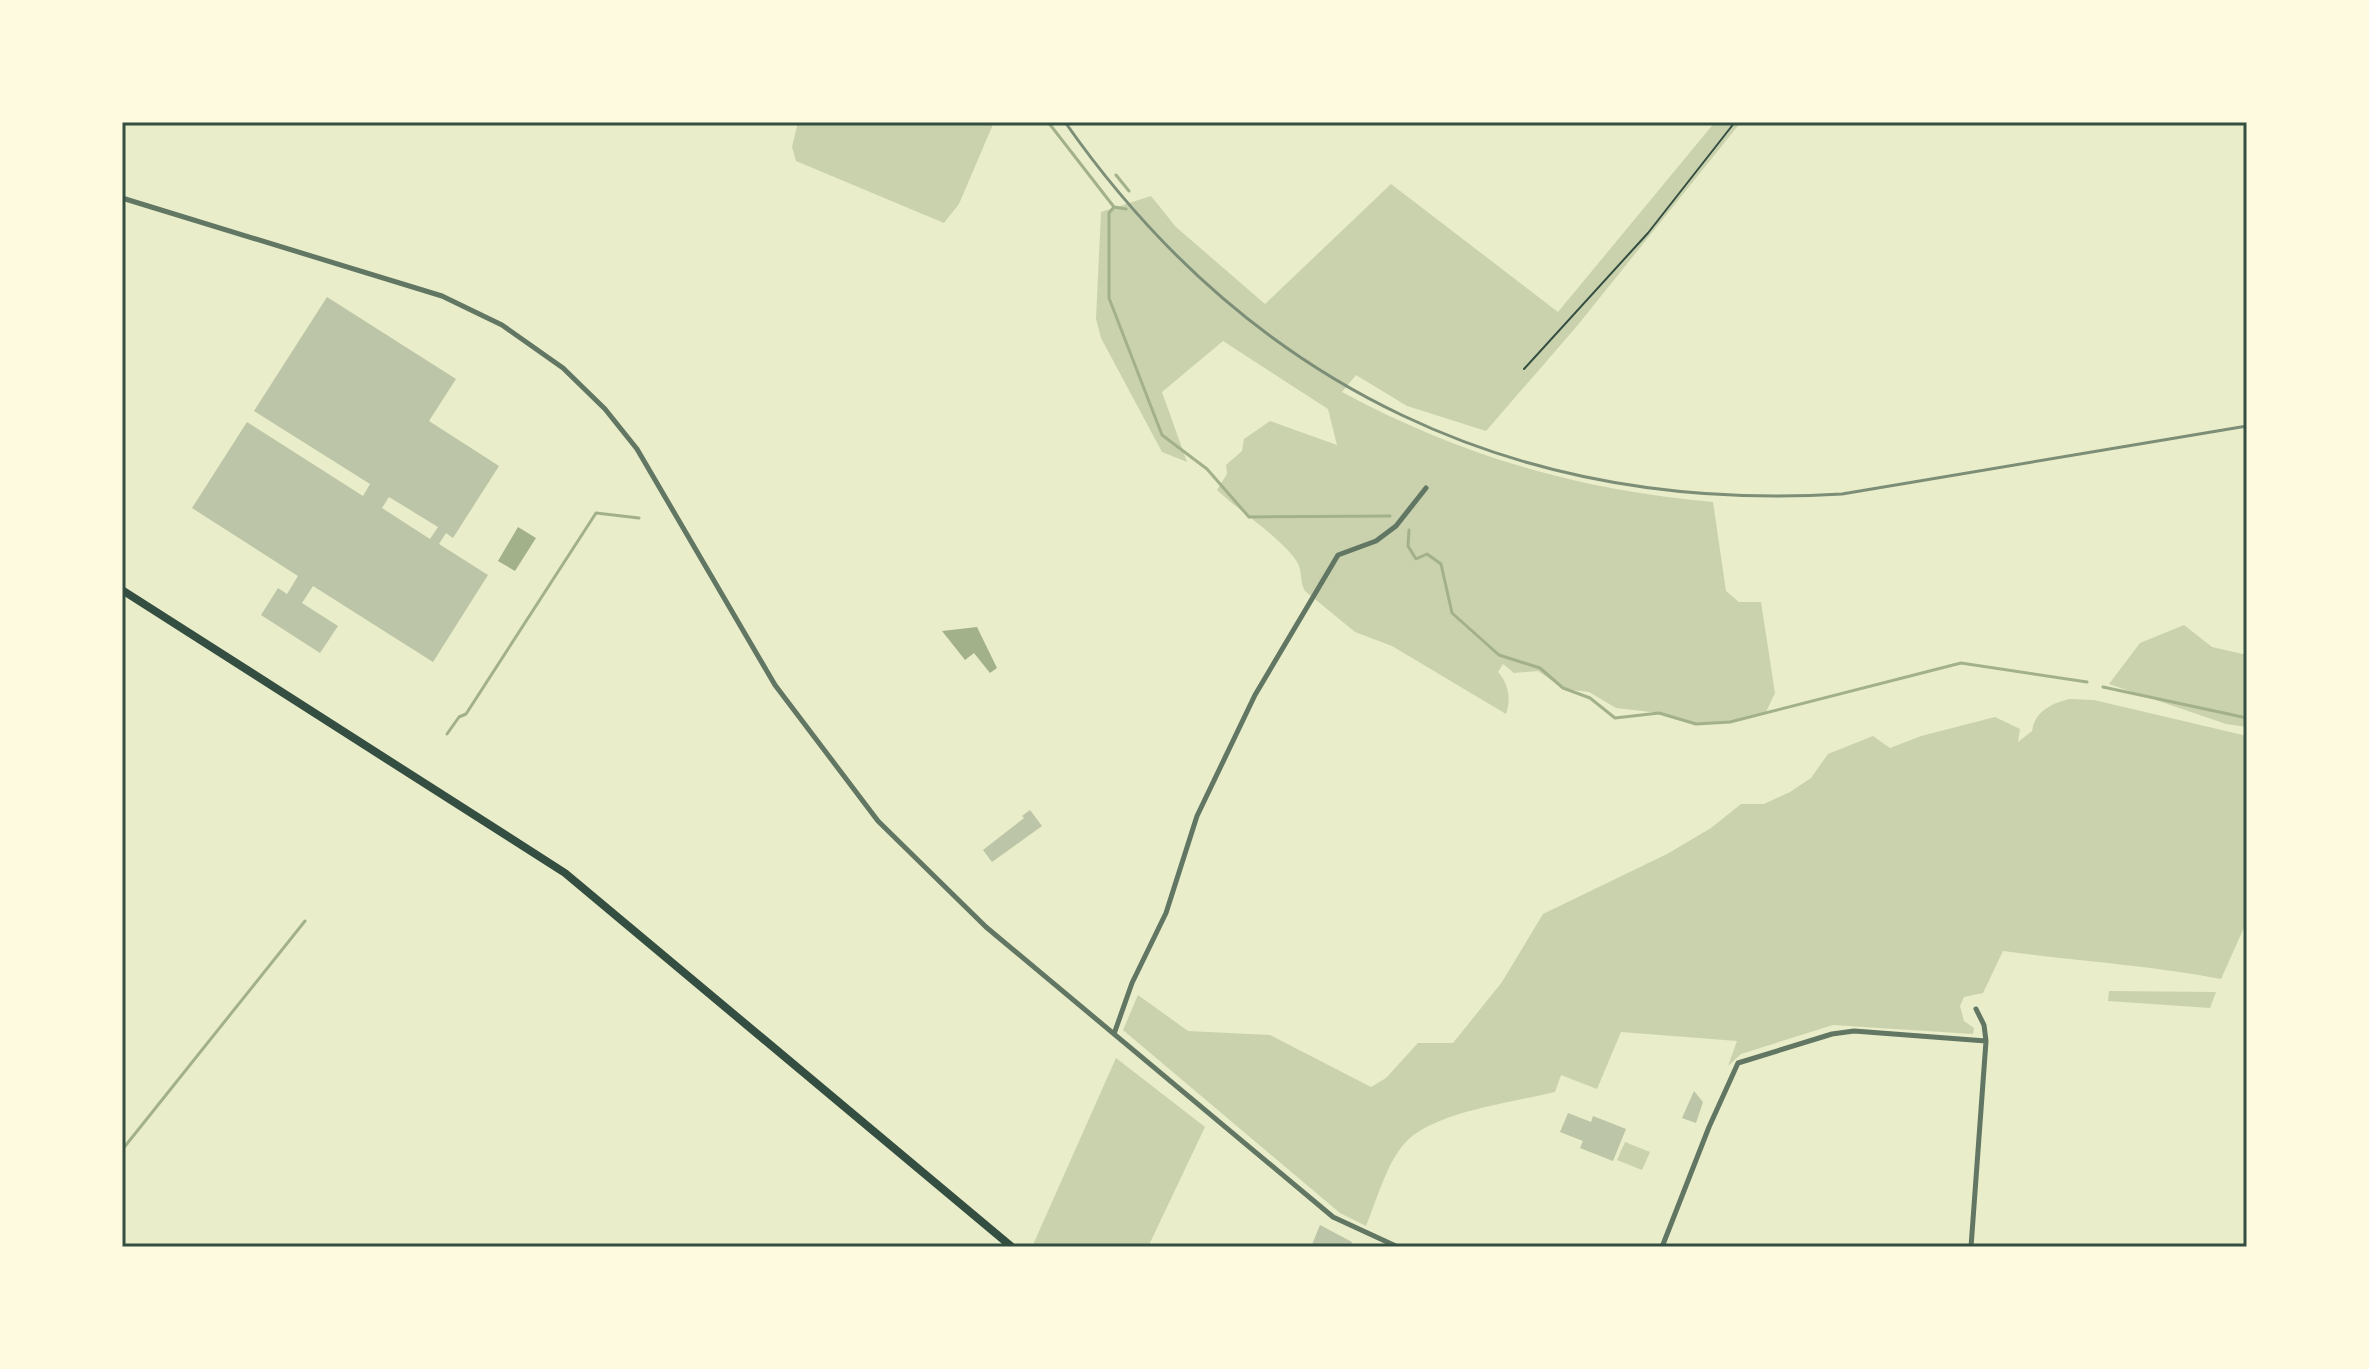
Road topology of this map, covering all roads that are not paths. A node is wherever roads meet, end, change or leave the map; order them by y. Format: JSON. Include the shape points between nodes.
{"nodes":[{"id":1,"x":122,"y":198,"type":"edge"},
{"id":2,"x":1426,"y":488,"type":"dead end"},
{"id":3,"x":122,"y":590,"type":"edge"},
{"id":4,"x":1976,"y":1009,"type":"dead end"},
{"id":5,"x":1114,"y":1034,"type":"junction"},
{"id":6,"x":1986,"y":1041,"type":"junction"},
{"id":7,"x":1012,"y":1247,"type":"edge"},
{"id":8,"x":1398,"y":1247,"type":"edge"},
{"id":9,"x":1662,"y":1247,"type":"edge"},
{"id":10,"x":1971,"y":1247,"type":"edge"}],
"edges":[{"from":1,"to":5,"type":"street","via":[[442,296],[502,325],[563,368],[637,449],[769,676],[878,821],[954,899]]},
{"from":2,"to":5,"type":"street","via":[[1396,526],[1376,541],[1338,555],[1263,682],[1197,816],[1166,913]]},
{"from":3,"to":7,"type":"main road","via":[[565,873]]},
{"from":4,"to":6,"type":"street"},
{"from":5,"to":8,"type":"street","via":[[1333,1217]]},
{"from":6,"to":9,"type":"street","via":[[1854,1031],[1738,1063]]},
{"from":6,"to":10,"type":"street"}]}
